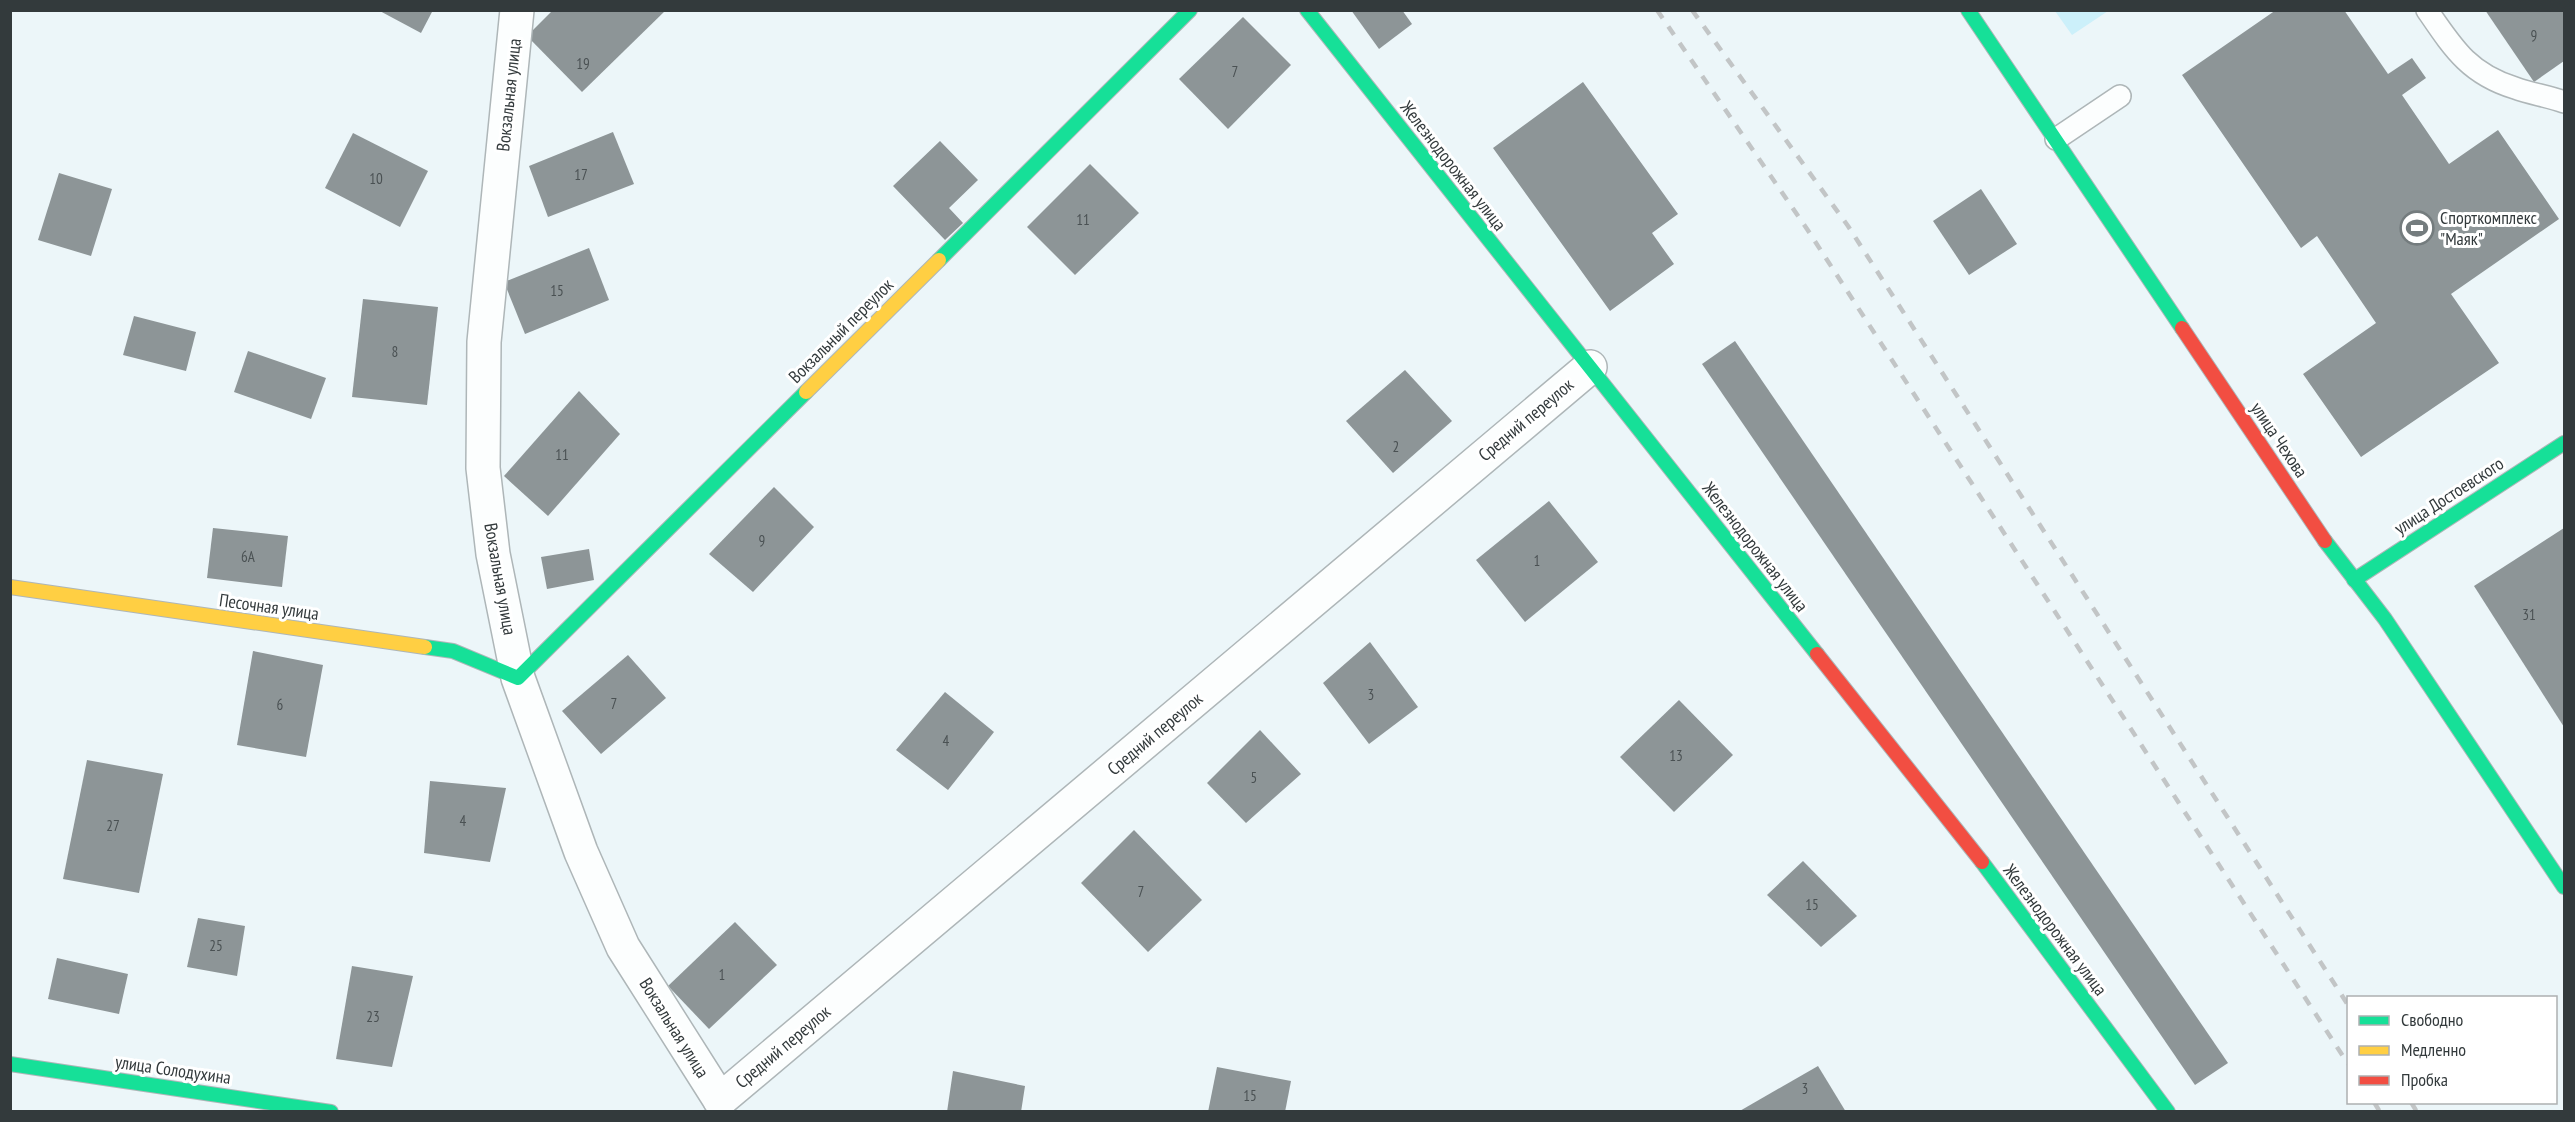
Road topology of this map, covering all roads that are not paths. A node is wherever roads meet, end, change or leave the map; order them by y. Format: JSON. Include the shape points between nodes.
{"nodes":[{"id":1,"x":517,"y":10,"type":"edge"},
{"id":2,"x":1190,"y":10,"type":"edge"},
{"id":3,"x":1307,"y":10,"type":"edge"},
{"id":4,"x":1968,"y":10,"type":"edge"},
{"id":5,"x":2427,"y":10,"type":"edge"},
{"id":6,"x":2120,"y":96,"type":"dead end"},
{"id":7,"x":2565,"y":102,"type":"edge"},
{"id":8,"x":2056,"y":139,"type":"junction"},
{"id":9,"x":1590,"y":367,"type":"junction"},
{"id":10,"x":2565,"y":442,"type":"edge"},
{"id":11,"x":2354,"y":580,"type":"junction"},
{"id":12,"x":10,"y":587,"type":"edge"},
{"id":13,"x":518,"y":678,"type":"junction"},
{"id":14,"x":2565,"y":887,"type":"edge"},
{"id":15,"x":10,"y":1064,"type":"edge"},
{"id":16,"x":719,"y":1106,"type":"edge"},
{"id":17,"x":331,"y":1112,"type":"edge"},
{"id":18,"x":2168,"y":1112,"type":"edge"}],
"edges":[{"from":1,"to":13,"type":"street","name":"Вокзальная улица","via":[[484,342],[483,468],[493,554]]},
{"from":2,"to":13,"type":"street","name":"Вокзальный переулок"},
{"from":3,"to":9,"type":"street","name":"Железнодорожная улица"},
{"from":4,"to":8,"type":"street","name":"улица Чехова"},
{"from":5,"to":7,"type":"lane","via":[[2458,55],[2482,75]]},
{"from":6,"to":8,"type":"lane"},
{"from":8,"to":11,"type":"street","name":"улица Чехова"},
{"from":9,"to":16,"type":"street","name":"Средний переулок"},
{"from":9,"to":18,"type":"street","name":"Железнодорожная улица","via":[[1992,875]]},
{"from":10,"to":11,"type":"street","name":"улица Достоевского"},
{"from":11,"to":14,"type":"street","name":"улица Чехова","via":[[2385,619]]},
{"from":12,"to":13,"type":"street","name":"Песочная улица","via":[[453,651]]},
{"from":13,"to":16,"type":"street","name":"Вокзальная улица","via":[[581,852],[622,948]]},
{"from":15,"to":17,"type":"street","name":"улица Солодухина"}]}
